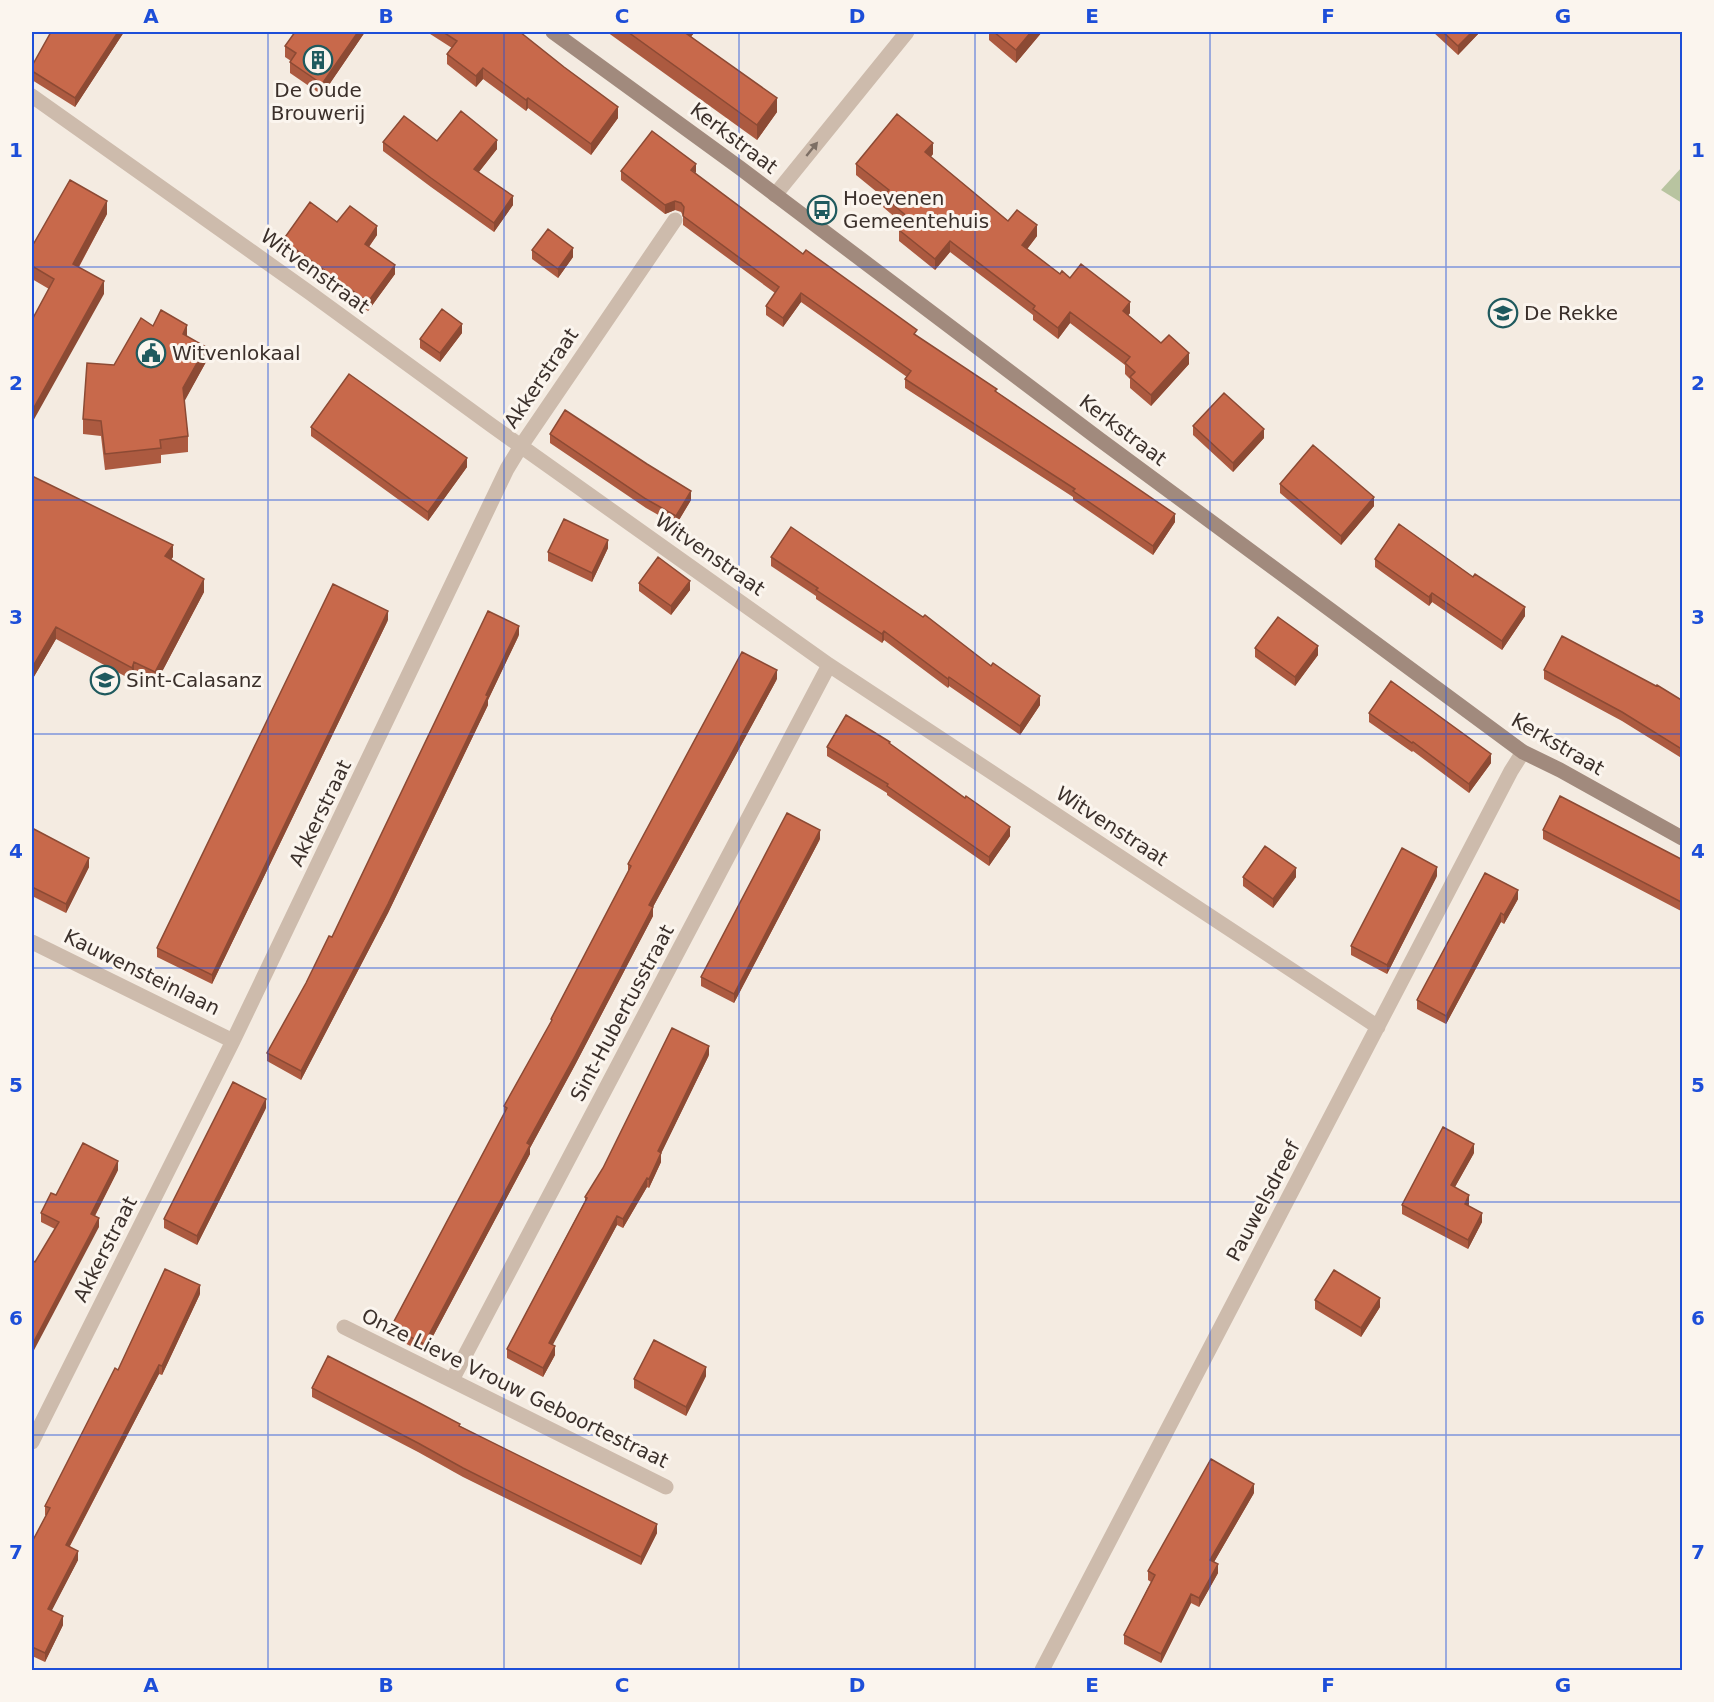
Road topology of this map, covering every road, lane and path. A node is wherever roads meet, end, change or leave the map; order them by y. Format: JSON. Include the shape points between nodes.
{"nodes":[{"id":1,"x":553,"y":32,"type":"edge"},
{"id":2,"x":907,"y":32,"type":"edge"},
{"id":3,"x":32,"y":96,"type":"edge"},
{"id":4,"x":775,"y":195,"type":"junction"},
{"id":5,"x":675,"y":220,"type":"dead end"},
{"id":6,"x":521,"y":446,"type":"junction"},
{"id":7,"x":829,"y":665,"type":"junction"},
{"id":8,"x":1523,"y":752,"type":"junction"},
{"id":9,"x":1683,"y":838,"type":"edge"},
{"id":10,"x":32,"y":942,"type":"edge"},
{"id":11,"x":1378,"y":1027,"type":"junction"},
{"id":12,"x":233,"y":1041,"type":"junction"},
{"id":13,"x":344,"y":1327,"type":"dead end"},
{"id":14,"x":453,"y":1380,"type":"junction"},
{"id":15,"x":32,"y":1442,"type":"edge"},
{"id":16,"x":666,"y":1487,"type":"dead end"},
{"id":17,"x":1042,"y":1671,"type":"edge"}],
"edges":[{"from":1,"to":4,"type":"main road","name":"Kerkstraat"},
{"from":4,"to":2,"type":"street","one_way":true},
{"from":3,"to":6,"type":"street","name":"Witvenstraat"},
{"from":4,"to":8,"type":"main road","name":"Kerkstraat"},
{"from":5,"to":6,"type":"street","name":"Akkerstraat"},
{"from":6,"to":7,"type":"street","name":"Witvenstraat"},
{"from":6,"to":12,"type":"street","name":"Akkerstraat"},
{"from":7,"to":11,"type":"street","name":"Witvenstraat"},
{"from":7,"to":14,"type":"street","name":"Sint-Hubertusstraat"},
{"from":8,"to":9,"type":"main road","name":"Kerkstraat"},
{"from":8,"to":11,"type":"street","name":"Pauwelsdreef"},
{"from":10,"to":12,"type":"street","name":"Kauwensteinlaan"},
{"from":11,"to":17,"type":"street","name":"Pauwelsdreef"},
{"from":12,"to":15,"type":"street","name":"Akkerstraat"},
{"from":13,"to":14,"type":"street","name":"Onze Lieve Vrouw Geboortestraat"},
{"from":14,"to":16,"type":"street","name":"Onze Lieve Vrouw Geboortestraat"}]}
